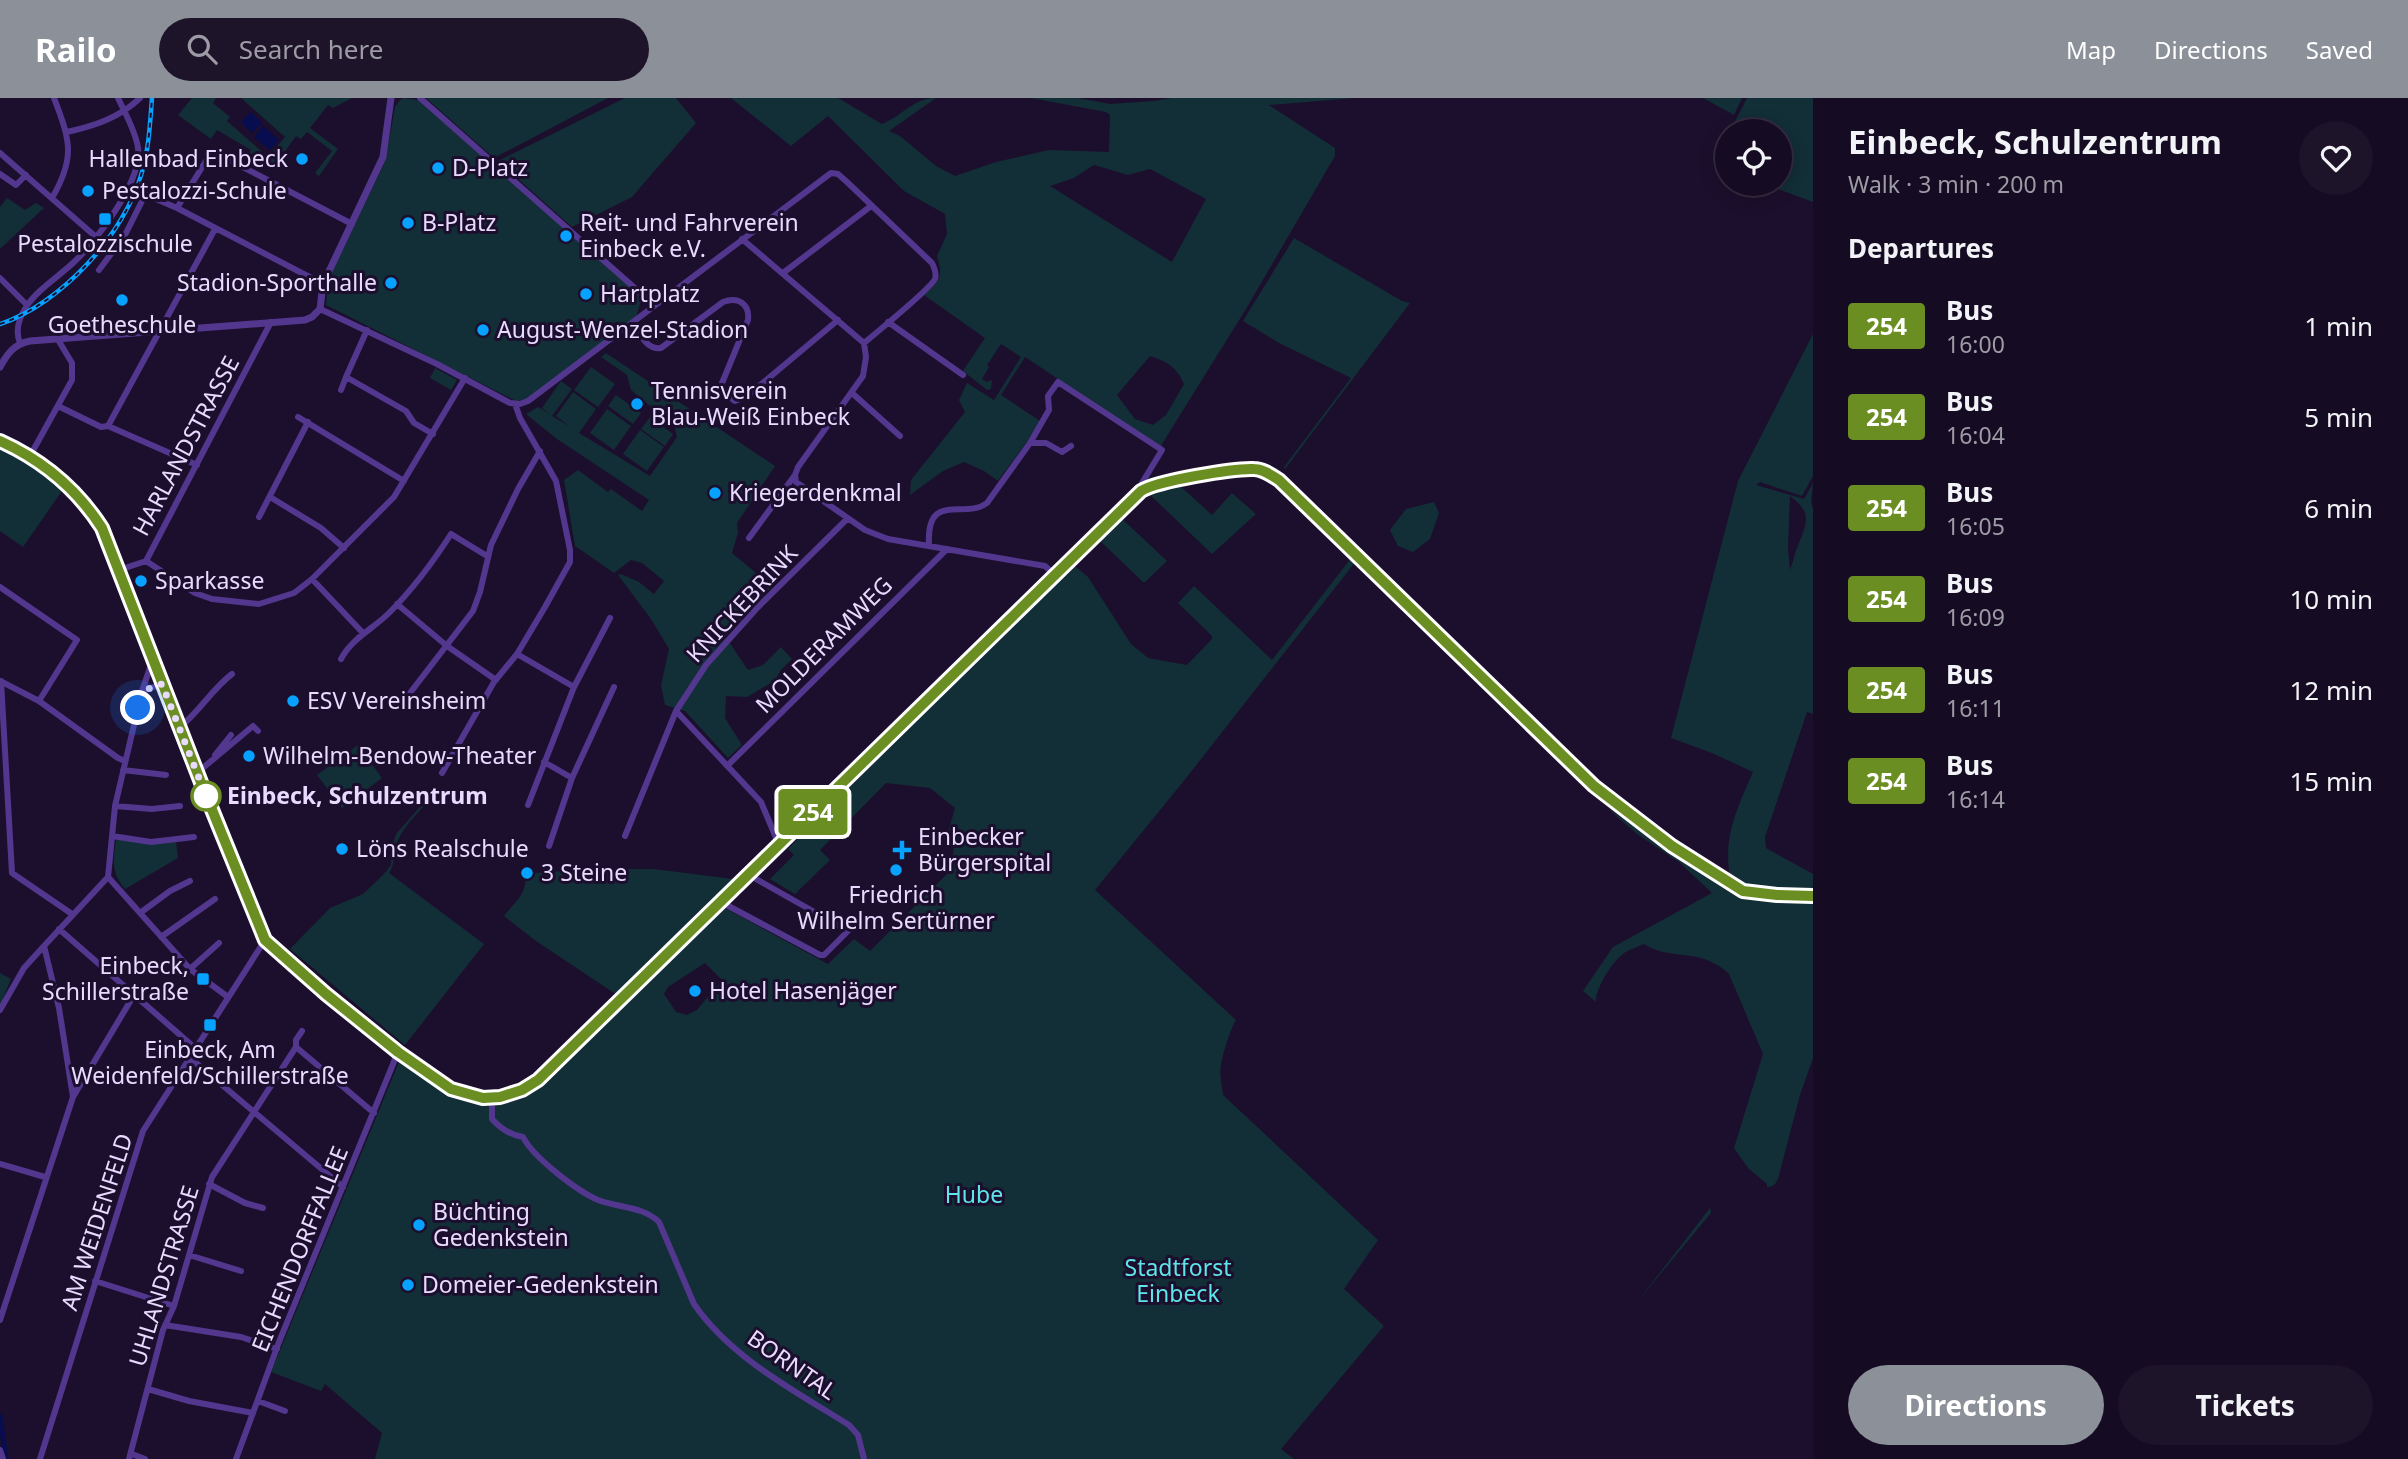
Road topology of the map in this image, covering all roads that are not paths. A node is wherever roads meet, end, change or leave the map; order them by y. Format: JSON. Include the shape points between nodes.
{"nodes":[{"id":1,"x":54,"y":98,"type":"edge"},
{"id":2,"x":118,"y":98,"type":"edge"},
{"id":3,"x":140,"y":98,"type":"edge"},
{"id":4,"x":391,"y":98,"type":"edge"},
{"id":5,"x":420,"y":98,"type":"edge"},
{"id":6,"x":125,"y":111,"type":"junction"},
{"id":7,"x":67,"y":132,"type":"junction"},
{"id":8,"x":0,"y":153,"type":"edge"},
{"id":9,"x":0,"y":174,"type":"edge"},
{"id":10,"x":26,"y":176,"type":"junction"},
{"id":11,"x":128,"y":187,"type":"junction"},
{"id":12,"x":145,"y":195,"type":"junction"},
{"id":13,"x":51,"y":198,"type":"junction"},
{"id":14,"x":871,"y":206,"type":"junction"},
{"id":15,"x":177,"y":208,"type":"junction"},
{"id":16,"x":352,"y":224,"type":"junction"},
{"id":17,"x":215,"y":229,"type":"junction"},
{"id":18,"x":96,"y":237,"type":"junction"},
{"id":19,"x":742,"y":239,"type":"junction"},
{"id":20,"x":99,"y":270,"type":"dead end"},
{"id":21,"x":783,"y":274,"type":"junction"},
{"id":22,"x":0,"y":278,"type":"edge"},
{"id":23,"x":323,"y":285,"type":"junction"},
{"id":24,"x":27,"y":305,"type":"junction"},
{"id":25,"x":654,"y":305,"type":"junction"},
{"id":26,"x":320,"y":306,"type":"junction"},
{"id":27,"x":838,"y":320,"type":"junction"},
{"id":28,"x":271,"y":322,"type":"junction"},
{"id":29,"x":888,"y":322,"type":"junction"},
{"id":30,"x":632,"y":323,"type":"junction"},
{"id":31,"x":161,"y":330,"type":"junction"},
{"id":32,"x":368,"y":330,"type":"junction"},
{"id":33,"x":57,"y":338,"type":"junction"},
{"id":34,"x":20,"y":343,"type":"junction"},
{"id":35,"x":864,"y":343,"type":"junction"},
{"id":36,"x":0,"y":367,"type":"edge"},
{"id":37,"x":963,"y":375,"type":"dead end"},
{"id":38,"x":346,"y":377,"type":"junction"},
{"id":39,"x":464,"y":378,"type":"junction"},
{"id":40,"x":341,"y":390,"type":"dead end"},
{"id":41,"x":852,"y":393,"type":"junction"},
{"id":42,"x":515,"y":404,"type":"junction"},
{"id":43,"x":58,"y":406,"type":"junction"},
{"id":44,"x":298,"y":417,"type":"dead end"},
{"id":45,"x":308,"y":422,"type":"junction"},
{"id":46,"x":108,"y":426,"type":"junction"},
{"id":47,"x":433,"y":434,"type":"junction"},
{"id":48,"x":900,"y":436,"type":"dead end"},
{"id":49,"x":0,"y":441,"type":"edge"},
{"id":50,"x":1030,"y":443,"type":"junction"},
{"id":51,"x":1071,"y":446,"type":"dead end"},
{"id":52,"x":540,"y":451,"type":"junction"},
{"id":53,"x":30,"y":456,"type":"junction"},
{"id":54,"x":197,"y":465,"type":"junction"},
{"id":55,"x":796,"y":478,"type":"junction"},
{"id":56,"x":404,"y":481,"type":"junction"},
{"id":57,"x":1146,"y":488,"type":"junction"},
{"id":58,"x":270,"y":497,"type":"junction"},
{"id":59,"x":259,"y":517,"type":"dead end"},
{"id":60,"x":848,"y":519,"type":"junction"},
{"id":61,"x":749,"y":538,"type":"dead end"},
{"id":62,"x":929,"y":545,"type":"junction"},
{"id":63,"x":344,"y":548,"type":"junction"},
{"id":64,"x":947,"y":549,"type":"junction"},
{"id":65,"x":487,"y":556,"type":"junction"},
{"id":66,"x":146,"y":561,"type":"junction"},
{"id":67,"x":119,"y":570,"type":"junction"},
{"id":68,"x":1055,"y":575,"type":"junction"},
{"id":69,"x":312,"y":579,"type":"junction"},
{"id":70,"x":0,"y":587,"type":"edge"},
{"id":71,"x":397,"y":604,"type":"junction"},
{"id":72,"x":610,"y":618,"type":"dead end"},
{"id":73,"x":363,"y":633,"type":"junction"},
{"id":74,"x":447,"y":646,"type":"junction"},
{"id":75,"x":517,"y":654,"type":"junction"},
{"id":76,"x":153,"y":659,"type":"junction"},
{"id":77,"x":341,"y":659,"type":"dead end"},
{"id":78,"x":232,"y":674,"type":"dead end"},
{"id":79,"x":496,"y":680,"type":"junction"},
{"id":80,"x":0,"y":681,"type":"edge"},
{"id":81,"x":160,"y":684,"type":"junction"},
{"id":82,"x":574,"y":687,"type":"junction"},
{"id":83,"x":614,"y":687,"type":"dead end"},
{"id":84,"x":142,"y":691,"type":"junction"},
{"id":85,"x":39,"y":701,"type":"junction"},
{"id":86,"x":400,"y":706,"type":"dead end"},
{"id":87,"x":676,"y":711,"type":"junction"},
{"id":88,"x":180,"y":727,"type":"junction"},
{"id":89,"x":258,"y":731,"type":"dead end"},
{"id":90,"x":231,"y":735,"type":"dead end"},
{"id":91,"x":226,"y":745,"type":"junction"},
{"id":92,"x":125,"y":761,"type":"junction"},
{"id":93,"x":544,"y":762,"type":"junction"},
{"id":94,"x":727,"y":766,"type":"junction"},
{"id":95,"x":123,"y":770,"type":"junction"},
{"id":96,"x":442,"y":773,"type":"dead end"},
{"id":97,"x":166,"y":775,"type":"dead end"},
{"id":98,"x":198,"y":775,"type":"junction"},
{"id":99,"x":572,"y":778,"type":"junction"},
{"id":100,"x":528,"y":805,"type":"dead end"},
{"id":101,"x":115,"y":806,"type":"junction"},
{"id":102,"x":180,"y":806,"type":"dead end"},
{"id":103,"x":112,"y":836,"type":"junction"},
{"id":104,"x":625,"y":836,"type":"dead end"},
{"id":105,"x":194,"y":837,"type":"dead end"},
{"id":106,"x":779,"y":845,"type":"junction"},
{"id":107,"x":550,"y":846,"type":"dead end"},
{"id":108,"x":749,"y":875,"type":"junction"},
{"id":109,"x":108,"y":877,"type":"junction"},
{"id":110,"x":190,"y":881,"type":"dead end"},
{"id":111,"x":1813,"y":896,"type":"edge"},
{"id":112,"x":215,"y":899,"type":"dead end"},
{"id":113,"x":722,"y":902,"type":"junction"},
{"id":114,"x":141,"y":913,"type":"junction"},
{"id":115,"x":72,"y":914,"type":"junction"},
{"id":116,"x":59,"y":929,"type":"junction"},
{"id":117,"x":161,"y":937,"type":"junction"},
{"id":118,"x":265,"y":940,"type":"junction"},
{"id":119,"x":219,"y":943,"type":"dead end"},
{"id":120,"x":44,"y":946,"type":"junction"},
{"id":121,"x":190,"y":969,"type":"junction"},
{"id":122,"x":134,"y":995,"type":"junction"},
{"id":123,"x":228,"y":997,"type":"junction"},
{"id":124,"x":0,"y":1010,"type":"edge"},
{"id":125,"x":302,"y":1031,"type":"dead end"},
{"id":126,"x":296,"y":1047,"type":"junction"},
{"id":127,"x":195,"y":1048,"type":"junction"},
{"id":128,"x":398,"y":1052,"type":"junction"},
{"id":129,"x":189,"y":1057,"type":"junction"},
{"id":130,"x":73,"y":1097,"type":"junction"},
{"id":131,"x":492,"y":1098,"type":"junction"},
{"id":132,"x":254,"y":1112,"type":"junction"},
{"id":133,"x":374,"y":1113,"type":"junction"},
{"id":134,"x":0,"y":1164,"type":"edge"},
{"id":135,"x":45,"y":1177,"type":"junction"},
{"id":136,"x":209,"y":1184,"type":"junction"},
{"id":137,"x":343,"y":1187,"type":"junction"},
{"id":138,"x":263,"y":1208,"type":"dead end"},
{"id":139,"x":189,"y":1255,"type":"junction"},
{"id":140,"x":240,"y":1271,"type":"dead end"},
{"id":141,"x":95,"y":1281,"type":"junction"},
{"id":142,"x":174,"y":1306,"type":"junction"},
{"id":143,"x":0,"y":1320,"type":"edge"},
{"id":144,"x":165,"y":1325,"type":"junction"},
{"id":145,"x":277,"y":1349,"type":"junction"},
{"id":146,"x":148,"y":1390,"type":"junction"},
{"id":147,"x":258,"y":1401,"type":"junction"},
{"id":148,"x":285,"y":1411,"type":"dead end"},
{"id":149,"x":253,"y":1413,"type":"junction"},
{"id":150,"x":0,"y":1450,"type":"edge"},
{"id":151,"x":130,"y":1456,"type":"edge"},
{"id":152,"x":3,"y":1459,"type":"edge"},
{"id":153,"x":40,"y":1459,"type":"edge"},
{"id":154,"x":145,"y":1459,"type":"edge"},
{"id":155,"x":236,"y":1459,"type":"edge"},
{"id":156,"x":864,"y":1459,"type":"edge"}],
"edges":[{"from":1,"to":7,"type":"street"},
{"from":2,"to":6,"type":"street"},
{"from":3,"to":6,"type":"street"},
{"from":4,"to":16,"type":"street","via":[[383,157]]},
{"from":5,"to":25,"type":"street"},
{"from":6,"to":7,"type":"street"},
{"from":6,"to":11,"type":"street","via":[[138,148]]},
{"from":7,"to":13,"type":"street","via":[[69,159]]},
{"from":8,"to":10,"type":"street"},
{"from":9,"to":10,"type":"street","via":[[16,185]]},
{"from":10,"to":13,"type":"street"},
{"from":11,"to":12,"type":"street"},
{"from":11,"to":18,"type":"street"},
{"from":12,"to":15,"type":"street"},
{"from":12,"to":20,"type":"street","via":[[125,236]]},
{"from":13,"to":18,"type":"street"},
{"from":14,"to":19,"type":"street","via":[[838,174],[831,173]]},
{"from":14,"to":21,"type":"street"},
{"from":14,"to":29,"type":"street","via":[[932,262],[936,271],[935,279]]},
{"from":15,"to":16,"type":"street","via":[[212,151]]},
{"from":15,"to":17,"type":"street"},
{"from":16,"to":23,"type":"street"},
{"from":17,"to":23,"type":"street"},
{"from":17,"to":31,"type":"street"},
{"from":18,"to":24,"type":"street"},
{"from":19,"to":21,"type":"street"},
{"from":19,"to":25,"type":"street"},
{"from":21,"to":27,"type":"street"},
{"from":22,"to":24,"type":"street"},
{"from":23,"to":26,"type":"street"},
{"from":24,"to":34,"type":"street","via":[[17,329]]},
{"from":25,"to":30,"type":"street"},
{"from":26,"to":28,"type":"street","via":[[305,320]]},
{"from":26,"to":32,"type":"street"},
{"from":27,"to":30,"type":"street","via":[[746,397],[735,401],[723,393],[722,383],[748,320],[745,304],[734,299],[723,302],[661,348],[649,346]]},
{"from":27,"to":35,"type":"street"},
{"from":28,"to":31,"type":"street"},
{"from":28,"to":54,"type":"street","name":"HARLANDSTRASSE"},
{"from":29,"to":35,"type":"street"},
{"from":29,"to":37,"type":"street"},
{"from":30,"to":42,"type":"street","via":[[528,401]]},
{"from":31,"to":33,"type":"street"},
{"from":31,"to":46,"type":"street"},
{"from":32,"to":38,"type":"street"},
{"from":32,"to":39,"type":"street"},
{"from":33,"to":34,"type":"street"},
{"from":33,"to":43,"type":"street","via":[[74,370]]},
{"from":34,"to":36,"type":"street"},
{"from":35,"to":41,"type":"street","via":[[863,376]]},
{"from":38,"to":40,"type":"street"},
{"from":38,"to":47,"type":"street","via":[[405,411],[414,423]]},
{"from":39,"to":42,"type":"street"},
{"from":39,"to":47,"type":"street"},
{"from":41,"to":48,"type":"street"},
{"from":41,"to":55,"type":"street","via":[[799,467]]},
{"from":42,"to":52,"type":"street"},
{"from":43,"to":46,"type":"street","via":[[101,427]]},
{"from":43,"to":53,"type":"street"},
{"from":44,"to":45,"type":"street"},
{"from":45,"to":56,"type":"street"},
{"from":45,"to":58,"type":"street"},
{"from":46,"to":54,"type":"street"},
{"from":47,"to":56,"type":"street"},
{"from":49,"to":53,"type":"street"},
{"from":50,"to":51,"type":"street","via":[[1046,443],[1062,452]]},
{"from":50,"to":57,"type":"street","via":[[1049,410],[1048,396],[1058,382],[1162,450],[1142,483]]},
{"from":50,"to":62,"type":"street","via":[[981,508],[945,509],[937,515]]},
{"from":52,"to":65,"type":"street"},
{"from":52,"to":75,"type":"street","via":[[556,481],[570,562]]},
{"from":53,"to":67,"type":"street","via":[[90,509]]},
{"from":54,"to":66,"type":"street","name":"HARLANDSTRASSE"},
{"from":55,"to":60,"type":"street"},
{"from":55,"to":61,"type":"street"},
{"from":56,"to":63,"type":"street"},
{"from":57,"to":68,"type":"street"},
{"from":57,"to":111,"type":"street","via":[[1254,469],[1279,480],[1594,786],[1672,846],[1743,891]]},
{"from":58,"to":59,"type":"street"},
{"from":58,"to":63,"type":"street"},
{"from":60,"to":62,"type":"street","via":[[888,538]]},
{"from":60,"to":87,"type":"street","name":"KNICKEBRINK","via":[[706,665]]},
{"from":62,"to":64,"type":"street"},
{"from":63,"to":69,"type":"street"},
{"from":64,"to":68,"type":"street","via":[[1045,566]]},
{"from":64,"to":94,"type":"street","name":"MOLDERAMWEG"},
{"from":65,"to":71,"type":"street","via":[[451,534]]},
{"from":65,"to":74,"type":"street","via":[[472,611]]},
{"from":66,"to":67,"type":"street","name":"HARLANDSTRASSE"},
{"from":66,"to":69,"type":"street","via":[[195,593],[241,603],[281,598]]},
{"from":67,"to":76,"type":"street"},
{"from":68,"to":106,"type":"street"},
{"from":69,"to":73,"type":"street"},
{"from":70,"to":85,"type":"street","via":[[77,639]]},
{"from":71,"to":73,"type":"street"},
{"from":71,"to":74,"type":"street"},
{"from":72,"to":82,"type":"street"},
{"from":73,"to":77,"type":"street"},
{"from":74,"to":79,"type":"street"},
{"from":74,"to":86,"type":"street"},
{"from":75,"to":79,"type":"street"},
{"from":75,"to":82,"type":"street"},
{"from":76,"to":81,"type":"street"},
{"from":76,"to":84,"type":"street"},
{"from":78,"to":88,"type":"street"},
{"from":79,"to":96,"type":"street"},
{"from":80,"to":85,"type":"street"},
{"from":80,"to":115,"type":"street","via":[[12,873]]},
{"from":81,"to":84,"type":"street"},
{"from":81,"to":88,"type":"street"},
{"from":82,"to":93,"type":"street"},
{"from":83,"to":99,"type":"street"},
{"from":84,"to":92,"type":"street"},
{"from":85,"to":92,"type":"street"},
{"from":87,"to":94,"type":"street"},
{"from":87,"to":104,"type":"street","name":"KNICKEBRINK"},
{"from":88,"to":98,"type":"street"},
{"from":89,"to":91,"type":"street","via":[[253,726]]},
{"from":90,"to":91,"type":"street"},
{"from":91,"to":98,"type":"street"},
{"from":92,"to":95,"type":"street"},
{"from":93,"to":99,"type":"street"},
{"from":93,"to":100,"type":"street"},
{"from":94,"to":106,"type":"street","via":[[761,803]]},
{"from":95,"to":97,"type":"street"},
{"from":95,"to":101,"type":"street"},
{"from":98,"to":118,"type":"street"},
{"from":99,"to":107,"type":"street"},
{"from":101,"to":102,"type":"street"},
{"from":101,"to":103,"type":"street"},
{"from":103,"to":105,"type":"street","via":[[150,842]]},
{"from":103,"to":109,"type":"street"},
{"from":106,"to":108,"type":"street"},
{"from":108,"to":113,"type":"street"},
{"from":108,"to":113,"type":"street","via":[[848,931],[820,955]]},
{"from":109,"to":114,"type":"street"},
{"from":109,"to":115,"type":"street"},
{"from":110,"to":114,"type":"street"},
{"from":112,"to":117,"type":"street"},
{"from":113,"to":131,"type":"street","via":[[538,1080]]},
{"from":114,"to":117,"type":"street"},
{"from":115,"to":116,"type":"street"},
{"from":116,"to":120,"type":"street"},
{"from":116,"to":122,"type":"street"},
{"from":117,"to":121,"type":"street"},
{"from":118,"to":123,"type":"street","name":"AM WEIDENFELD"},
{"from":118,"to":128,"type":"street"},
{"from":119,"to":121,"type":"street"},
{"from":120,"to":124,"type":"street","via":[[24,968]]},
{"from":120,"to":130,"type":"street"},
{"from":121,"to":123,"type":"street"},
{"from":122,"to":127,"type":"street"},
{"from":122,"to":130,"type":"street"},
{"from":123,"to":127,"type":"street","name":"AM WEIDENFELD"},
{"from":125,"to":126,"type":"street","name":"UHLANDSTRASSE"},
{"from":126,"to":132,"type":"street","name":"UHLANDSTRASSE"},
{"from":126,"to":133,"type":"street"},
{"from":127,"to":129,"type":"street","name":"AM WEIDENFELD"},
{"from":128,"to":131,"type":"street","via":[[451,1089]]},
{"from":128,"to":133,"type":"street","name":"EICHENDORFFALLEE"},
{"from":129,"to":132,"type":"street"},
{"from":129,"to":141,"type":"street","name":"AM WEIDENFELD","via":[[144,1131]]},
{"from":130,"to":135,"type":"street"},
{"from":131,"to":156,"type":"street","name":"BORNTAL","via":[[492,1119],[523,1137],[534,1153],[575,1186],[597,1199],[652,1215],[665,1232],[701,1314],[746,1358],[849,1425],[858,1435]]},
{"from":132,"to":136,"type":"street","name":"UHLANDSTRASSE"},
{"from":132,"to":137,"type":"street"},
{"from":133,"to":137,"type":"street","name":"EICHENDORFFALLEE"},
{"from":134,"to":135,"type":"street"},
{"from":135,"to":143,"type":"street"},
{"from":136,"to":138,"type":"street"},
{"from":136,"to":139,"type":"street","name":"UHLANDSTRASSE"},
{"from":137,"to":145,"type":"street","name":"EICHENDORFFALLEE"},
{"from":139,"to":140,"type":"street"},
{"from":139,"to":142,"type":"street","name":"UHLANDSTRASSE"},
{"from":141,"to":142,"type":"street"},
{"from":141,"to":153,"type":"street","name":"AM WEIDENFELD"},
{"from":142,"to":144,"type":"street","name":"UHLANDSTRASSE"},
{"from":144,"to":145,"type":"street","via":[[241,1337]]},
{"from":144,"to":146,"type":"street","name":"UHLANDSTRASSE"},
{"from":145,"to":147,"type":"street","name":"EICHENDORFFALLEE"},
{"from":146,"to":149,"type":"street"},
{"from":146,"to":151,"type":"street","name":"UHLANDSTRASSE"},
{"from":147,"to":148,"type":"street"},
{"from":147,"to":149,"type":"street","name":"EICHENDORFFALLEE"},
{"from":149,"to":155,"type":"street","name":"EICHENDORFFALLEE"},
{"from":150,"to":152,"type":"street"},
{"from":151,"to":154,"type":"street"}]}
